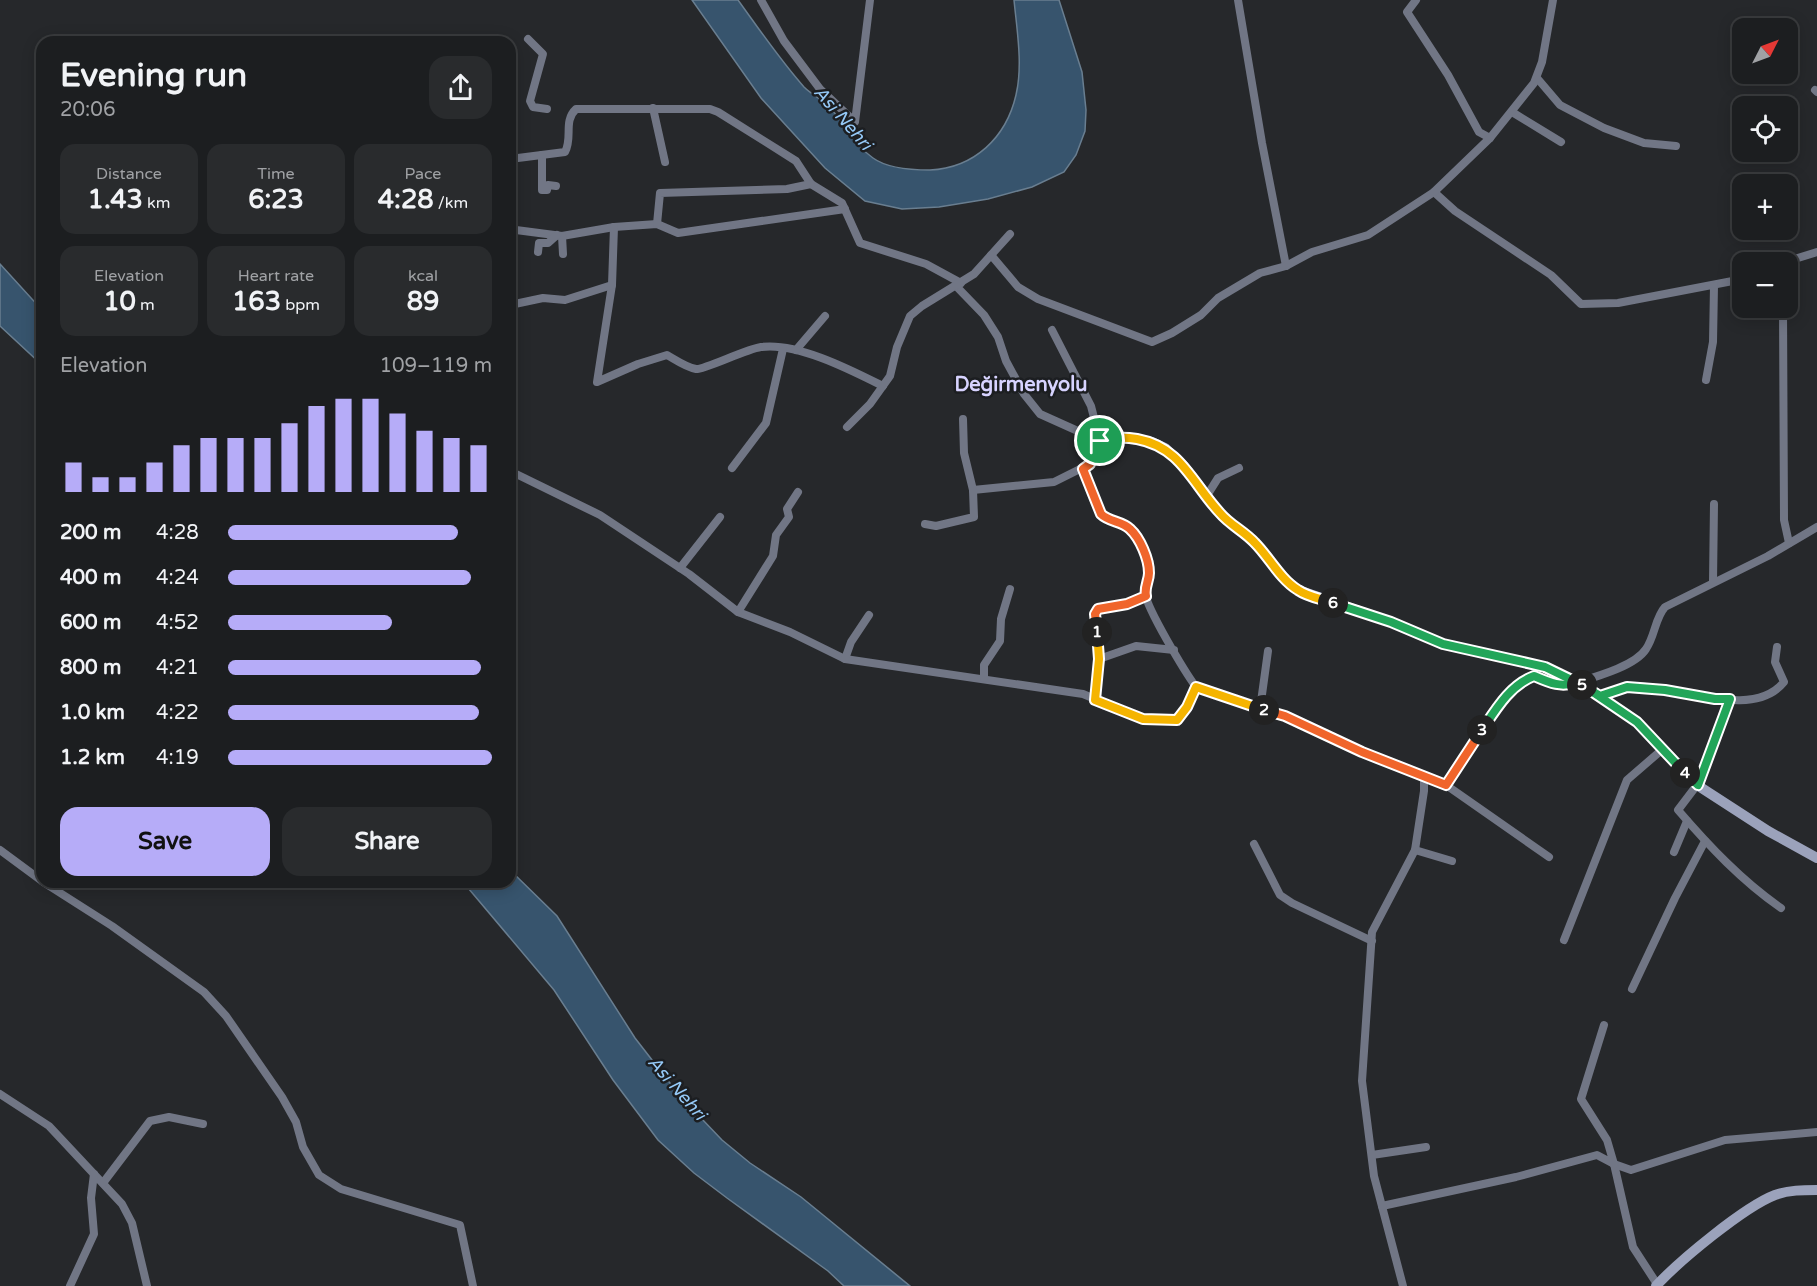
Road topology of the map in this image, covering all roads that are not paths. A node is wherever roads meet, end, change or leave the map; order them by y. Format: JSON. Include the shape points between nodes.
{"nodes":[{"id":1,"x":760,"y":0,"type":"edge"},
{"id":2,"x":870,"y":0,"type":"edge"},
{"id":3,"x":1238,"y":0,"type":"edge"},
{"id":4,"x":1416,"y":0,"type":"edge"},
{"id":5,"x":1553,"y":0,"type":"edge"},
{"id":6,"x":528,"y":39,"type":"dead end"},
{"id":7,"x":1537,"y":78,"type":"junction"},
{"id":8,"x":653,"y":108,"type":"junction"},
{"id":9,"x":547,"y":109,"type":"dead end"},
{"id":10,"x":1512,"y":112,"type":"junction"},
{"id":11,"x":1490,"y":138,"type":"junction"},
{"id":12,"x":1561,"y":142,"type":"dead end"},
{"id":13,"x":1676,"y":146,"type":"dead end"},
{"id":14,"x":542,"y":155,"type":"junction"},
{"id":15,"x":516,"y":158,"type":"edge"},
{"id":16,"x":665,"y":162,"type":"dead end"},
{"id":17,"x":811,"y":184,"type":"junction"},
{"id":18,"x":556,"y":186,"type":"dead end"},
{"id":19,"x":1434,"y":192,"type":"junction"},
{"id":20,"x":845,"y":209,"type":"junction"},
{"id":21,"x":657,"y":224,"type":"junction"},
{"id":22,"x":614,"y":227,"type":"junction"},
{"id":23,"x":516,"y":230,"type":"edge"},
{"id":24,"x":1010,"y":234,"type":"dead end"},
{"id":25,"x":560,"y":236,"type":"junction"},
{"id":26,"x":538,"y":252,"type":"dead end"},
{"id":27,"x":1817,"y":252,"type":"edge"},
{"id":28,"x":563,"y":254,"type":"dead end"},
{"id":29,"x":991,"y":255,"type":"junction"},
{"id":30,"x":1798,"y":258,"type":"edge"},
{"id":31,"x":1286,"y":266,"type":"junction"},
{"id":32,"x":1732,"y":282,"type":"edge"},
{"id":33,"x":959,"y":284,"type":"junction"},
{"id":34,"x":612,"y":285,"type":"junction"},
{"id":35,"x":1714,"y":286,"type":"junction"},
{"id":36,"x":516,"y":304,"type":"edge"},
{"id":37,"x":825,"y":316,"type":"dead end"},
{"id":38,"x":1783,"y":318,"type":"edge"},
{"id":39,"x":1052,"y":330,"type":"dead end"},
{"id":40,"x":783,"y":349,"type":"junction"},
{"id":41,"x":796,"y":350,"type":"junction"},
{"id":42,"x":1706,"y":380,"type":"dead end"},
{"id":43,"x":883,"y":386,"type":"junction"},
{"id":44,"x":963,"y":419,"type":"dead end"},
{"id":45,"x":847,"y":427,"type":"dead end"},
{"id":46,"x":1100,"y":441,"type":"junction"},
{"id":47,"x":732,"y":468,"type":"dead end"},
{"id":48,"x":1239,"y":468,"type":"dead end"},
{"id":49,"x":1083,"y":469,"type":"junction"},
{"id":50,"x":516,"y":474,"type":"edge"},
{"id":51,"x":973,"y":490,"type":"junction"},
{"id":52,"x":798,"y":492,"type":"dead end"},
{"id":53,"x":1206,"y":497,"type":"junction"},
{"id":54,"x":1714,"y":504,"type":"dead end"},
{"id":55,"x":720,"y":517,"type":"dead end"},
{"id":56,"x":925,"y":524,"type":"dead end"},
{"id":57,"x":1817,"y":527,"type":"edge"},
{"id":58,"x":1789,"y":543,"type":"junction"},
{"id":59,"x":680,"y":568,"type":"junction"},
{"id":60,"x":1713,"y":582,"type":"junction"},
{"id":61,"x":1010,"y":589,"type":"dead end"},
{"id":62,"x":1146,"y":596,"type":"junction"},
{"id":63,"x":738,"y":612,"type":"junction"},
{"id":64,"x":869,"y":615,"type":"dead end"},
{"id":65,"x":1777,"y":647,"type":"dead end"},
{"id":66,"x":1174,"y":650,"type":"junction"},
{"id":67,"x":1268,"y":651,"type":"dead end"},
{"id":68,"x":845,"y":659,"type":"junction"},
{"id":69,"x":1099,"y":659,"type":"junction"},
{"id":70,"x":984,"y":678,"type":"junction"},
{"id":71,"x":1578,"y":682,"type":"junction"},
{"id":72,"x":1196,"y":687,"type":"junction"},
{"id":73,"x":1600,"y":696,"type":"junction"},
{"id":74,"x":1730,"y":699,"type":"junction"},
{"id":75,"x":1095,"y":700,"type":"junction"},
{"id":76,"x":1260,"y":709,"type":"junction"},
{"id":77,"x":1664,"y":748,"type":"junction"},
{"id":78,"x":1424,"y":778,"type":"junction"},
{"id":79,"x":1446,"y":785,"type":"junction"},
{"id":80,"x":1698,"y":785,"type":"junction"},
{"id":81,"x":1687,"y":821,"type":"junction"},
{"id":82,"x":1705,"y":841,"type":"junction"},
{"id":83,"x":1254,"y":844,"type":"dead end"},
{"id":84,"x":0,"y":850,"type":"edge"},
{"id":85,"x":1415,"y":850,"type":"junction"},
{"id":86,"x":1674,"y":852,"type":"dead end"},
{"id":87,"x":1549,"y":857,"type":"dead end"},
{"id":88,"x":1817,"y":858,"type":"edge"},
{"id":89,"x":1452,"y":861,"type":"dead end"},
{"id":90,"x":36,"y":877,"type":"edge"},
{"id":91,"x":52,"y":888,"type":"edge"},
{"id":92,"x":1781,"y":908,"type":"dead end"},
{"id":93,"x":1564,"y":940,"type":"dead end"},
{"id":94,"x":1372,"y":942,"type":"junction"},
{"id":95,"x":1632,"y":989,"type":"dead end"},
{"id":96,"x":1604,"y":1025,"type":"dead end"},
{"id":97,"x":0,"y":1094,"type":"edge"},
{"id":98,"x":203,"y":1124,"type":"dead end"},
{"id":99,"x":1817,"y":1132,"type":"edge"},
{"id":100,"x":1426,"y":1147,"type":"dead end"},
{"id":101,"x":1372,"y":1155,"type":"junction"},
{"id":102,"x":1614,"y":1164,"type":"junction"},
{"id":103,"x":94,"y":1174,"type":"junction"},
{"id":104,"x":103,"y":1183,"type":"junction"},
{"id":105,"x":1817,"y":1190,"type":"edge"},
{"id":106,"x":1382,"y":1206,"type":"junction"},
{"id":107,"x":1657,"y":1285,"type":"edge"},
{"id":108,"x":70,"y":1286,"type":"edge"},
{"id":109,"x":147,"y":1286,"type":"edge"},
{"id":110,"x":473,"y":1286,"type":"edge"},
{"id":111,"x":1403,"y":1286,"type":"edge"}],
"edges":[{"from":1,"to":2,"type":"street","via":[[784,41],[820,88],[855,122]]},
{"from":3,"to":31,"type":"street"},
{"from":4,"to":11,"type":"street","via":[[1407,12],[1479,132]]},
{"from":5,"to":7,"type":"street"},
{"from":6,"to":9,"type":"street","via":[[543,54],[530,101],[533,106]]},
{"from":7,"to":10,"type":"street"},
{"from":7,"to":13,"type":"street","via":[[1560,105],[1604,128],[1644,143]]},
{"from":8,"to":14,"type":"street","via":[[576,109],[568,121],[567,150]]},
{"from":8,"to":16,"type":"street"},
{"from":8,"to":17,"type":"street","via":[[718,112],[796,161]]},
{"from":10,"to":11,"type":"street"},
{"from":10,"to":12,"type":"street"},
{"from":11,"to":19,"type":"street"},
{"from":14,"to":15,"type":"street"},
{"from":14,"to":18,"type":"street","via":[[543,190],[548,185]]},
{"from":17,"to":20,"type":"street","via":[[842,203]]},
{"from":17,"to":21,"type":"street","via":[[787,189],[660,193]]},
{"from":19,"to":31,"type":"street","via":[[1368,235],[1312,252]]},
{"from":19,"to":35,"type":"street","via":[[1455,211],[1551,275],[1581,304],[1618,303]]},
{"from":20,"to":21,"type":"street","via":[[678,233]]},
{"from":20,"to":33,"type":"street","via":[[860,243],[926,264]]},
{"from":21,"to":22,"type":"street"},
{"from":22,"to":25,"type":"street"},
{"from":22,"to":34,"type":"street"},
{"from":23,"to":25,"type":"street"},
{"from":24,"to":29,"type":"street"},
{"from":25,"to":26,"type":"street","via":[[539,243]]},
{"from":25,"to":28,"type":"street"},
{"from":27,"to":30,"type":"street"},
{"from":29,"to":31,"type":"street","via":[[1018,287],[1038,299],[1152,342],[1201,315],[1218,298],[1260,273]]},
{"from":29,"to":33,"type":"street"},
{"from":32,"to":35,"type":"street"},
{"from":33,"to":43,"type":"street","via":[[910,316]]},
{"from":33,"to":46,"type":"street","via":[[998,337],[1015,378],[1040,414]]},
{"from":34,"to":36,"type":"street","via":[[565,300],[543,298]]},
{"from":34,"to":40,"type":"street","via":[[597,382],[667,355],[696,369],[762,346]]},
{"from":35,"to":42,"type":"street","via":[[1713,342]]},
{"from":37,"to":41,"type":"street"},
{"from":38,"to":58,"type":"street","via":[[1784,520]]},
{"from":39,"to":46,"type":"street","via":[[1091,406]]},
{"from":40,"to":41,"type":"street"},
{"from":40,"to":47,"type":"street","via":[[766,423]]},
{"from":41,"to":43,"type":"street","via":[[842,365]]},
{"from":43,"to":45,"type":"street"},
{"from":44,"to":51,"type":"street","via":[[964,453]]},
{"from":46,"to":49,"type":"street","via":[[1091,452],[1090,464]]},
{"from":46,"to":53,"type":"street","via":[[1127,438],[1159,445],[1179,460]]},
{"from":48,"to":53,"type":"street","via":[[1218,478]]},
{"from":49,"to":51,"type":"street","via":[[1054,482]]},
{"from":49,"to":62,"type":"street","via":[[1101,514],[1130,529],[1146,556]]},
{"from":50,"to":59,"type":"street","via":[[600,515]]},
{"from":51,"to":56,"type":"street","via":[[973,519],[936,526]]},
{"from":52,"to":63,"type":"street","via":[[787,509],[789,517],[776,535],[773,556]]},
{"from":53,"to":71,"type":"street","via":[[1222,516],[1256,543],[1298,590],[1391,622],[1429,640],[1528,662]]},
{"from":54,"to":60,"type":"street"},
{"from":55,"to":59,"type":"street"},
{"from":57,"to":58,"type":"street"},
{"from":58,"to":60,"type":"street"},
{"from":59,"to":63,"type":"street"},
{"from":60,"to":71,"type":"street","via":[[1665,607],[1646,651],[1637,659]]},
{"from":61,"to":70,"type":"street","via":[[1001,619],[1000,641],[984,665]]},
{"from":62,"to":66,"type":"street"},
{"from":62,"to":69,"type":"street","via":[[1098,609],[1095,614]]},
{"from":63,"to":68,"type":"street"},
{"from":64,"to":68,"type":"street"},
{"from":65,"to":74,"type":"street","via":[[1775,662],[1784,682],[1777,692],[1751,699]]},
{"from":66,"to":69,"type":"street","via":[[1136,646]]},
{"from":66,"to":72,"type":"street"},
{"from":67,"to":76,"type":"street"},
{"from":68,"to":70,"type":"street"},
{"from":69,"to":75,"type":"street"},
{"from":70,"to":75,"type":"street","via":[[1083,694]]},
{"from":71,"to":73,"type":"street"},
{"from":71,"to":79,"type":"street","via":[[1566,686],[1534,676],[1525,680],[1506,695]]},
{"from":72,"to":75,"type":"street","via":[[1177,720],[1143,719]]},
{"from":72,"to":76,"type":"street"},
{"from":73,"to":74,"type":"street","via":[[1627,687]]},
{"from":73,"to":77,"type":"street","via":[[1637,722]]},
{"from":74,"to":80,"type":"street"},
{"from":76,"to":78,"type":"street","via":[[1285,716]]},
{"from":77,"to":80,"type":"street"},
{"from":77,"to":93,"type":"street","via":[[1627,780]]},
{"from":78,"to":79,"type":"street"},
{"from":78,"to":85,"type":"street"},
{"from":79,"to":87,"type":"street"},
{"from":80,"to":81,"type":"street","via":[[1678,810]]},
{"from":80,"to":88,"type":"street"},
{"from":81,"to":82,"type":"street"},
{"from":81,"to":86,"type":"street"},
{"from":82,"to":92,"type":"street","via":[[1760,894]]},
{"from":82,"to":95,"type":"street"},
{"from":83,"to":94,"type":"street","via":[[1280,895]]},
{"from":84,"to":90,"type":"street"},
{"from":85,"to":89,"type":"street"},
{"from":85,"to":94,"type":"street","via":[[1372,932]]},
{"from":91,"to":110,"type":"street","via":[[204,992],[226,1016],[282,1097],[319,1175],[341,1189],[460,1226]]},
{"from":94,"to":101,"type":"street","via":[[1362,1081]]},
{"from":96,"to":102,"type":"street","via":[[1581,1099],[1607,1140]]},
{"from":97,"to":103,"type":"street","via":[[49,1126]]},
{"from":98,"to":104,"type":"street","via":[[169,1117],[150,1121]]},
{"from":99,"to":102,"type":"street","via":[[1725,1140],[1631,1170]]},
{"from":100,"to":101,"type":"street"},
{"from":101,"to":106,"type":"street"},
{"from":102,"to":106,"type":"street","via":[[1598,1155]]},
{"from":102,"to":107,"type":"street","via":[[1633,1246]]},
{"from":103,"to":104,"type":"street"},
{"from":103,"to":108,"type":"street","via":[[94,1234]]},
{"from":104,"to":109,"type":"street","via":[[122,1204],[132,1223]]},
{"from":105,"to":107,"type":"street","via":[[1789,1191],[1766,1200],[1692,1253]]},
{"from":106,"to":111,"type":"street"}]}
